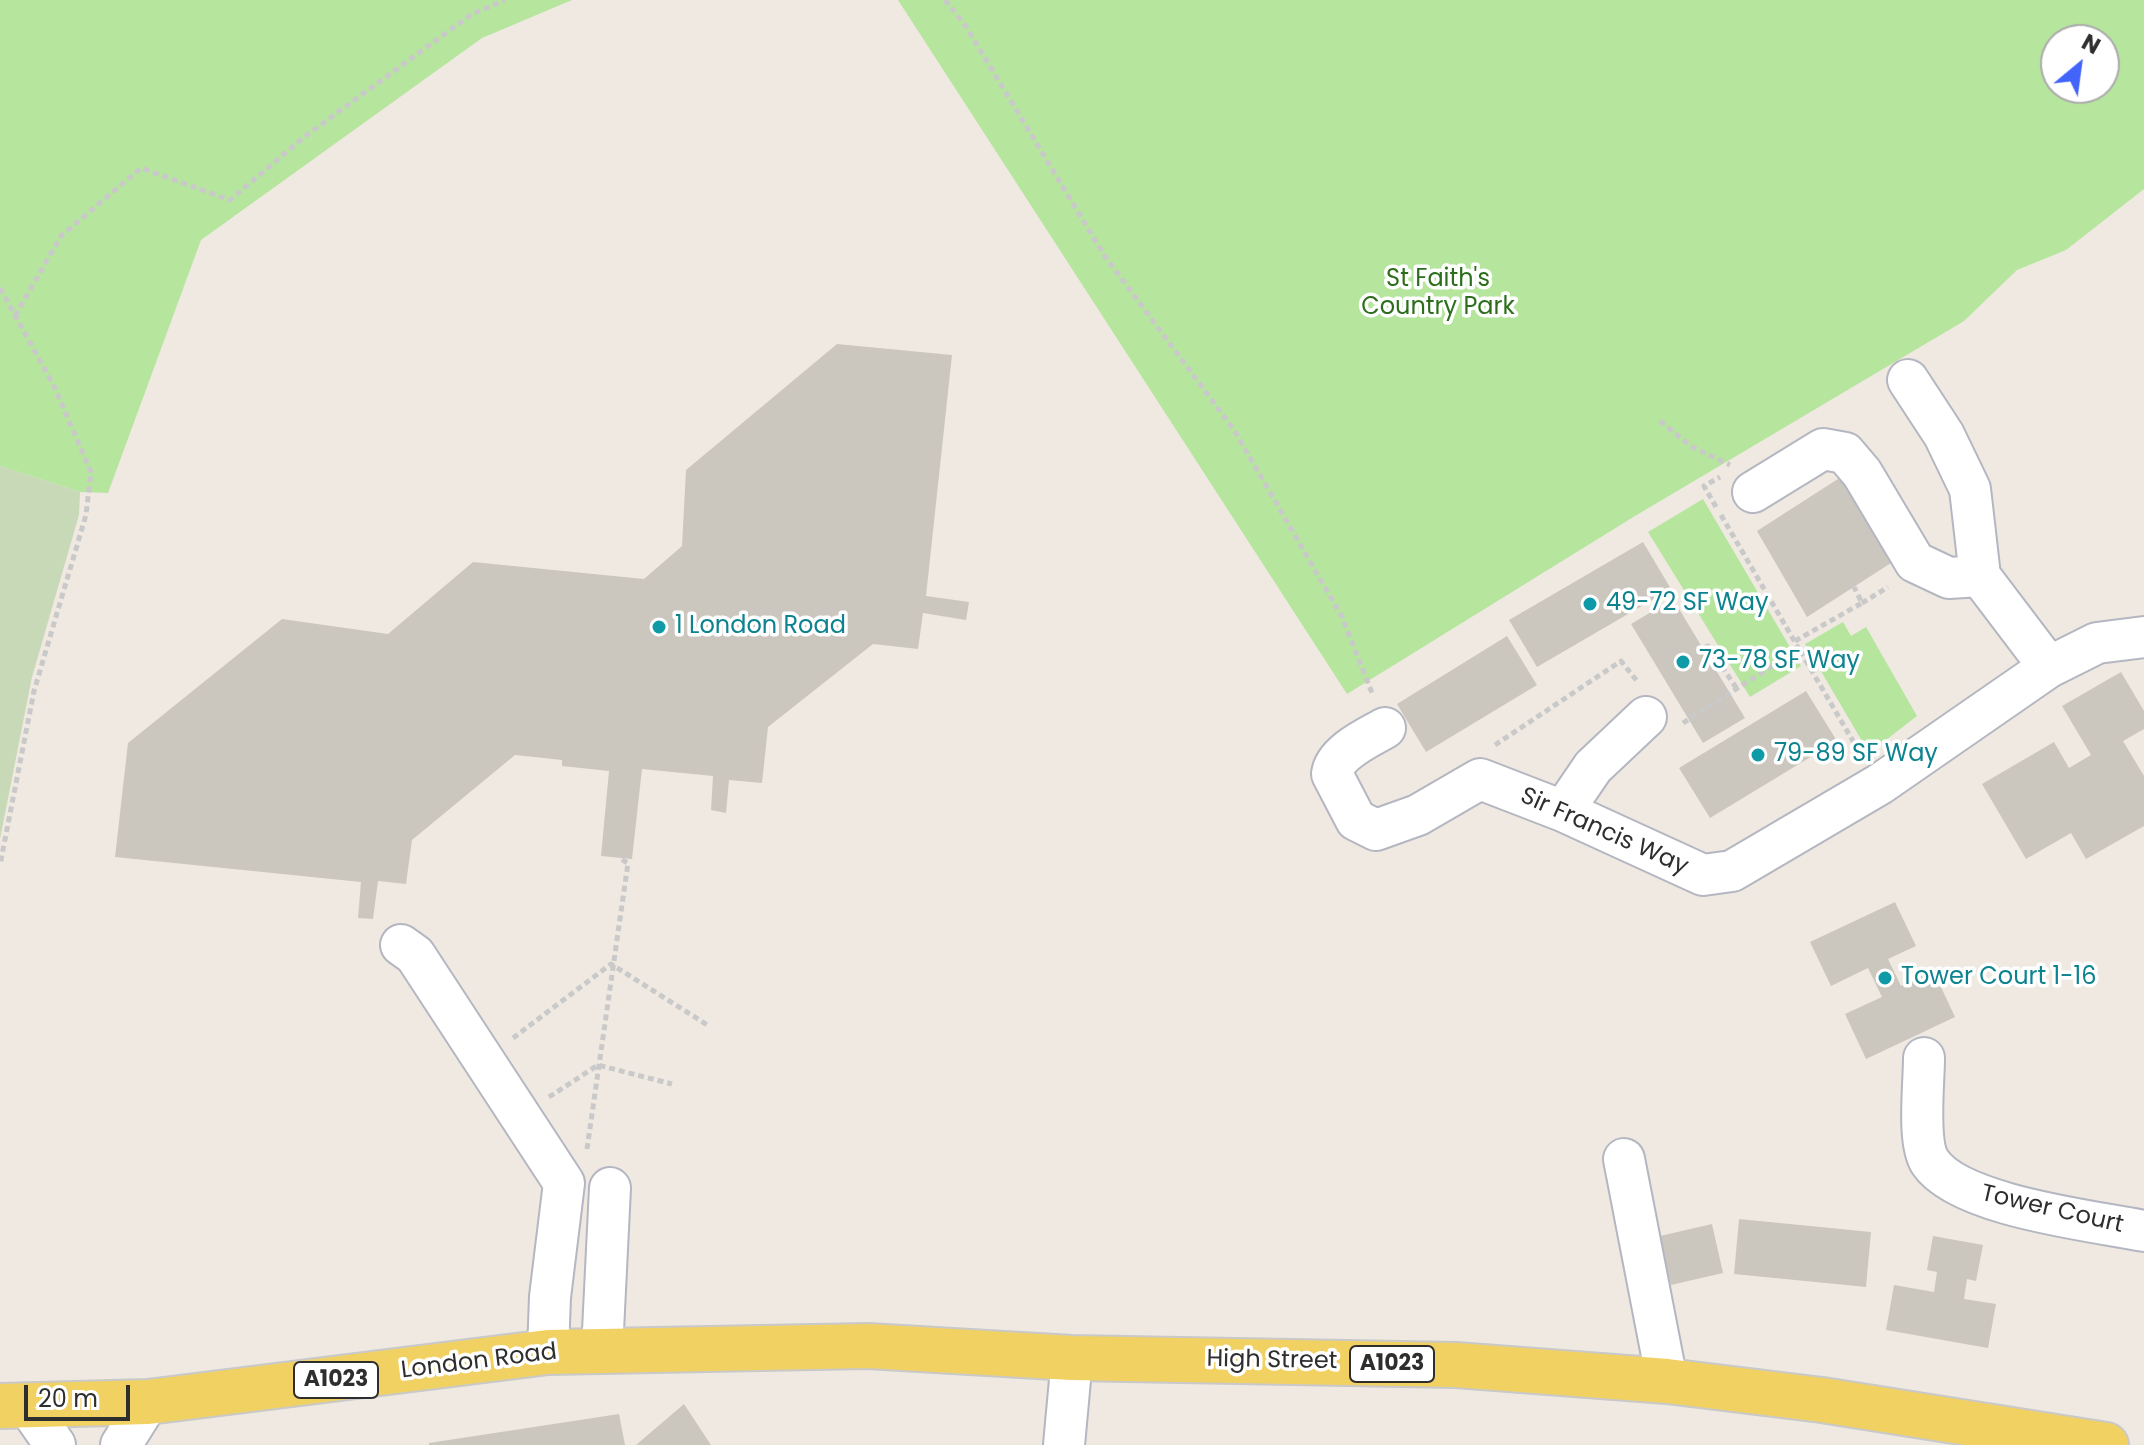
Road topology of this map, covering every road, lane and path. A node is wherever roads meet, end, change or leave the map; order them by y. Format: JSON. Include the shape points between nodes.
{"nodes":[{"id":1,"x":505,"y":0,"type":"edge"},
{"id":2,"x":945,"y":0,"type":"edge"},
{"id":3,"x":0,"y":288,"type":"edge"},
{"id":4,"x":15,"y":316,"type":"junction"},
{"id":5,"x":1908,"y":380,"type":"dead end"},
{"id":6,"x":1660,"y":421,"type":"dead end"},
{"id":7,"x":1753,"y":492,"type":"dead end"},
{"id":8,"x":1980,"y":576,"type":"junction"},
{"id":9,"x":1854,"y":587,"type":"dead end"},
{"id":10,"x":2144,"y":637,"type":"edge"},
{"id":11,"x":1795,"y":641,"type":"junction"},
{"id":12,"x":1703,"y":648,"type":"dead end"},
{"id":13,"x":1799,"y":649,"type":"junction"},
{"id":14,"x":2049,"y":667,"type":"junction"},
{"id":15,"x":1737,"y":689,"type":"junction"},
{"id":16,"x":1645,"y":703,"type":"junction"},
{"id":17,"x":1385,"y":728,"type":"joint"},
{"id":18,"x":1480,"y":779,"type":"junction"},
{"id":19,"x":1880,"y":784,"type":"junction"},
{"id":20,"x":1563,"y":811,"type":"junction"},
{"id":21,"x":619,"y":858,"type":"dead end"},
{"id":22,"x":0,"y":865,"type":"edge"},
{"id":23,"x":401,"y":945,"type":"dead end"},
{"id":24,"x":611,"y":964,"type":"junction"},
{"id":25,"x":709,"y":1026,"type":"dead end"},
{"id":26,"x":1924,"y":1058,"type":"dead end"},
{"id":27,"x":482,"y":1061,"type":"junction"},
{"id":28,"x":598,"y":1065,"type":"junction"},
{"id":29,"x":672,"y":1084,"type":"dead end"},
{"id":30,"x":518,"y":1117,"type":"junction"},
{"id":31,"x":1624,"y":1159,"type":"dead end"},
{"id":32,"x":575,"y":1169,"type":"junction"},
{"id":33,"x":610,"y":1188,"type":"dead end"},
{"id":34,"x":2144,"y":1231,"type":"edge"},
{"id":35,"x":672,"y":1347,"type":"joint"},
{"id":36,"x":602,"y":1351,"type":"junction"},
{"id":37,"x":548,"y":1352,"type":"junction"},
{"id":38,"x":1072,"y":1358,"type":"junction"},
{"id":39,"x":1667,"y":1381,"type":"junction"},
{"id":40,"x":148,"y":1402,"type":"junction"},
{"id":41,"x":14,"y":1406,"type":"edge"},
{"id":42,"x":2021,"y":1439,"type":"edge"},
{"id":43,"x":55,"y":1445,"type":"edge"},
{"id":44,"x":121,"y":1445,"type":"edge"},
{"id":45,"x":1064,"y":1445,"type":"edge"},
{"id":46,"x":2106,"y":1445,"type":"edge"}],
"edges":[{"from":1,"to":4,"type":"path","via":[[472,14],[304,137],[230,200],[141,168],[61,236]]},
{"from":2,"to":17,"type":"path","via":[[1104,255],[1234,430],[1342,617]]},
{"from":3,"to":4,"type":"path"},
{"from":4,"to":22,"type":"path","via":[[54,386],[91,472],[86,515],[34,691]]},
{"from":5,"to":8,"type":"street","via":[[1944,435],[1970,489]]},
{"from":6,"to":11,"type":"path","via":[[1692,447],[1735,467],[1704,486]]},
{"from":7,"to":8,"type":"street","via":[[1823,449],[1845,453],[1915,562],[1949,578]]},
{"from":8,"to":14,"type":"street"},
{"from":9,"to":11,"type":"path","via":[[1862,603]]},
{"from":10,"to":14,"type":"street","name":"Sir Francis Way","via":[[2097,643]]},
{"from":11,"to":13,"type":"path"},
{"from":12,"to":15,"type":"path","via":[[1708,646]]},
{"from":13,"to":15,"type":"path"},
{"from":13,"to":19,"type":"path"},
{"from":14,"to":19,"type":"street","name":"Sir Francis Way"},
{"from":15,"to":16,"type":"path","via":[[1661,736]]},
{"from":16,"to":18,"type":"path","via":[[1621,661],[1496,741]]},
{"from":16,"to":20,"type":"street"},
{"from":17,"to":18,"type":"street","via":[[1333,767],[1358,822],[1376,830],[1418,815]]},
{"from":18,"to":20,"type":"street","name":"Sir Francis Way"},
{"from":19,"to":20,"type":"street","name":"Sir Francis Way","via":[[1732,871],[1703,875]]},
{"from":21,"to":24,"type":"path","via":[[628,863]]},
{"from":23,"to":27,"type":"street","via":[[415,955]]},
{"from":24,"to":25,"type":"path"},
{"from":24,"to":27,"type":"path"},
{"from":24,"to":28,"type":"path"},
{"from":26,"to":34,"type":"street","name":"Tower Court","via":[[1925,1149],[1948,1178],[1997,1202]]},
{"from":27,"to":30,"type":"street"},
{"from":28,"to":29,"type":"path"},
{"from":28,"to":30,"type":"path"},
{"from":28,"to":32,"type":"path"},
{"from":30,"to":32,"type":"street"},
{"from":31,"to":39,"type":"street"},
{"from":32,"to":37,"type":"street","via":[[550,1297]]},
{"from":33,"to":36,"type":"street"},
{"from":35,"to":36,"type":"main road","name":"London Road","number":"A1023"},
{"from":35,"to":38,"type":"main road","name":"High Street","number":"A1023","via":[[868,1346]]},
{"from":36,"to":37,"type":"main road","name":"London Road","number":"A1023"},
{"from":37,"to":40,"type":"main road","name":"London Road","number":"A1023"},
{"from":38,"to":39,"type":"main road","name":"High Street","number":"A1023","via":[[1456,1365]]},
{"from":38,"to":45,"type":"street"},
{"from":39,"to":42,"type":"main road","name":"High Street","number":"A1023","via":[[1822,1400]]},
{"from":40,"to":41,"type":"main road","name":"London Road","number":"A1023"},
{"from":40,"to":44,"type":"street"},
{"from":41,"to":43,"type":"street"},
{"from":42,"to":46,"type":"main road","name":"High Street","number":"A1023"}]}
